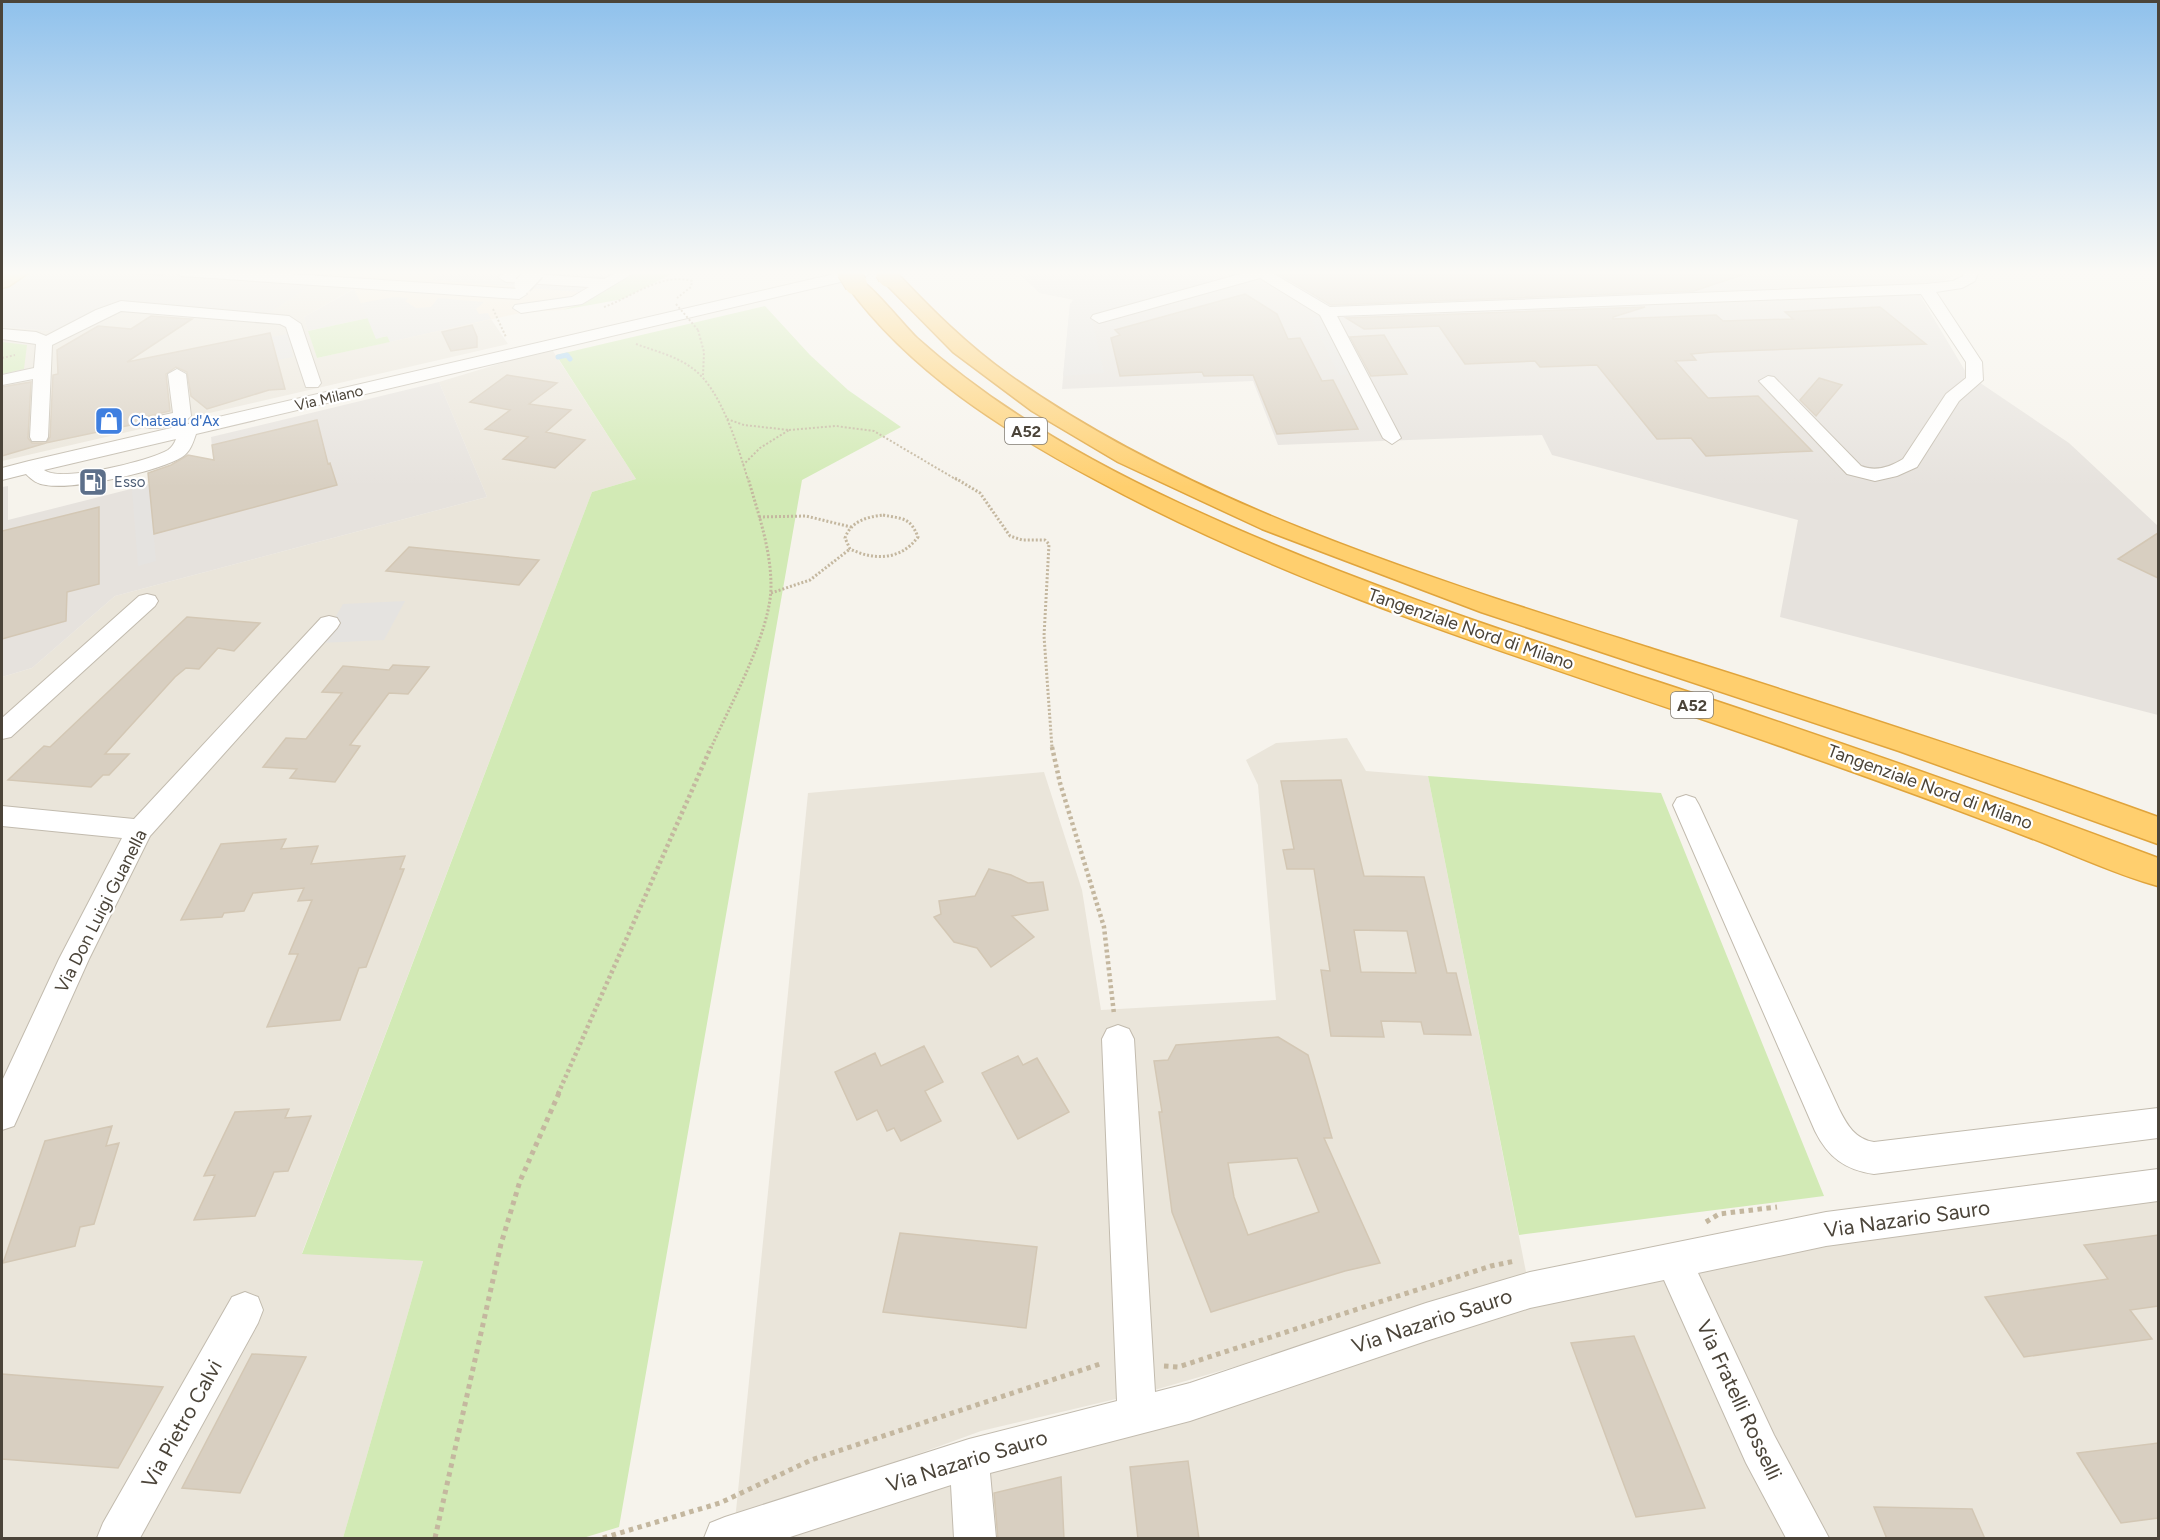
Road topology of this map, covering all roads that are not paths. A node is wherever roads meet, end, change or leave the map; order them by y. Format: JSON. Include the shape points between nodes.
{"nodes":[{"id":1,"x":44,"y":342,"type":"edge"},
{"id":2,"x":299,"y":343,"type":"edge"},
{"id":3,"x":522,"y":343,"type":"edge"},
{"id":4,"x":561,"y":343,"type":"edge"},
{"id":5,"x":910,"y":343,"type":"edge"},
{"id":6,"x":953,"y":343,"type":"edge"},
{"id":7,"x":1343,"y":343,"type":"edge"},
{"id":8,"x":1961,"y":343,"type":"edge"},
{"id":9,"x":479,"y":362,"type":"junction"},
{"id":10,"x":42,"y":372,"type":"junction"},
{"id":11,"x":177,"y":374,"type":"dead end"},
{"id":12,"x":2,"y":380,"type":"edge"},
{"id":13,"x":1768,"y":381,"type":"dead end"},
{"id":14,"x":312,"y":384,"type":"dead end"},
{"id":15,"x":207,"y":411,"type":"dead end"},
{"id":16,"x":185,"y":423,"type":"junction"},
{"id":17,"x":39,"y":437,"type":"dead end"},
{"id":18,"x":1392,"y":438,"type":"dead end"},
{"id":19,"x":107,"y":441,"type":"junction"},
{"id":20,"x":2,"y":457,"type":"edge"},
{"id":21,"x":29,"y":467,"type":"junction"},
{"id":22,"x":2,"y":474,"type":"edge"},
{"id":23,"x":147,"y":601,"type":"dead end"},
{"id":24,"x":329,"y":623,"type":"dead end"},
{"id":25,"x":2,"y":731,"type":"edge"},
{"id":26,"x":1686,"y":805,"type":"dead end"},
{"id":27,"x":2,"y":816,"type":"edge"},
{"id":28,"x":140,"y":831,"type":"junction"},
{"id":29,"x":2158,"y":831,"type":"edge"},
{"id":30,"x":2158,"y":872,"type":"edge"},
{"id":31,"x":1118,"y":1039,"type":"road end"},
{"id":32,"x":2,"y":1115,"type":"edge"},
{"id":33,"x":2158,"y":1123,"type":"edge"},
{"id":34,"x":2158,"y":1185,"type":"edge"},
{"id":35,"x":1673,"y":1260,"type":"junction"},
{"id":36,"x":245,"y":1310,"type":"dead end"},
{"id":37,"x":1137,"y":1417,"type":"junction"},
{"id":38,"x":969,"y":1459,"type":"junction"},
{"id":39,"x":118,"y":1539,"type":"edge"},
{"id":40,"x":725,"y":1539,"type":"edge"},
{"id":41,"x":975,"y":1539,"type":"edge"},
{"id":42,"x":1808,"y":1539,"type":"edge"}],
"edges":[{"from":1,"to":10,"type":"street"},
{"from":2,"to":14,"type":"street"},
{"from":3,"to":9,"type":"street"},
{"from":4,"to":9,"type":"street","name":"Via Milano"},
{"from":5,"to":30,"type":"highway","name":"Tangenziale Nord di Milano","number":"A52","via":[[1024,430],[1111,480],[1295,565],[1465,628],[1909,778]]},
{"from":6,"to":29,"type":"highway","name":"Tangenziale Nord di Milano","number":"A52","via":[[1015,391],[1135,462],[1331,549],[1490,607],[2042,788]]},
{"from":7,"to":18,"type":"street"},
{"from":8,"to":13,"type":"street","via":[[1974,362],[1974,380],[1952,398],[1903,468],[1877,474],[1854,470]]},
{"from":9,"to":16,"type":"street","name":"Via Milano"},
{"from":10,"to":12,"type":"street"},
{"from":10,"to":17,"type":"street"},
{"from":11,"to":16,"type":"street"},
{"from":15,"to":16,"type":"street"},
{"from":16,"to":19,"type":"street"},
{"from":16,"to":21,"type":"street","via":[[185,441],[174,454],[119,470],[56,480],[45,479]]},
{"from":19,"to":20,"type":"street"},
{"from":19,"to":21,"type":"street"},
{"from":21,"to":22,"type":"street"},
{"from":23,"to":25,"type":"street"},
{"from":24,"to":28,"type":"street","name":"Via Don Luigi Guanella"},
{"from":26,"to":33,"type":"street","via":[[1836,1140],[1847,1151],[1874,1158]]},
{"from":27,"to":28,"type":"street"},
{"from":28,"to":32,"type":"street","name":"Via Don Luigi Guanella","via":[[74,959]]},
{"from":31,"to":37,"type":"street"},
{"from":34,"to":35,"type":"street","name":"Via Nazario Sauro","via":[[1826,1229]]},
{"from":35,"to":37,"type":"street","name":"Via Nazario Sauro","via":[[1530,1290]]},
{"from":35,"to":42,"type":"street","name":"Via Fratelli Rosselli","via":[[1760,1449]]},
{"from":36,"to":39,"type":"street","name":"Via Pietro Calvi"},
{"from":37,"to":38,"type":"street","name":"Via Nazario Sauro"},
{"from":38,"to":40,"type":"street","name":"Via Nazario Sauro"},
{"from":38,"to":41,"type":"street"}]}
